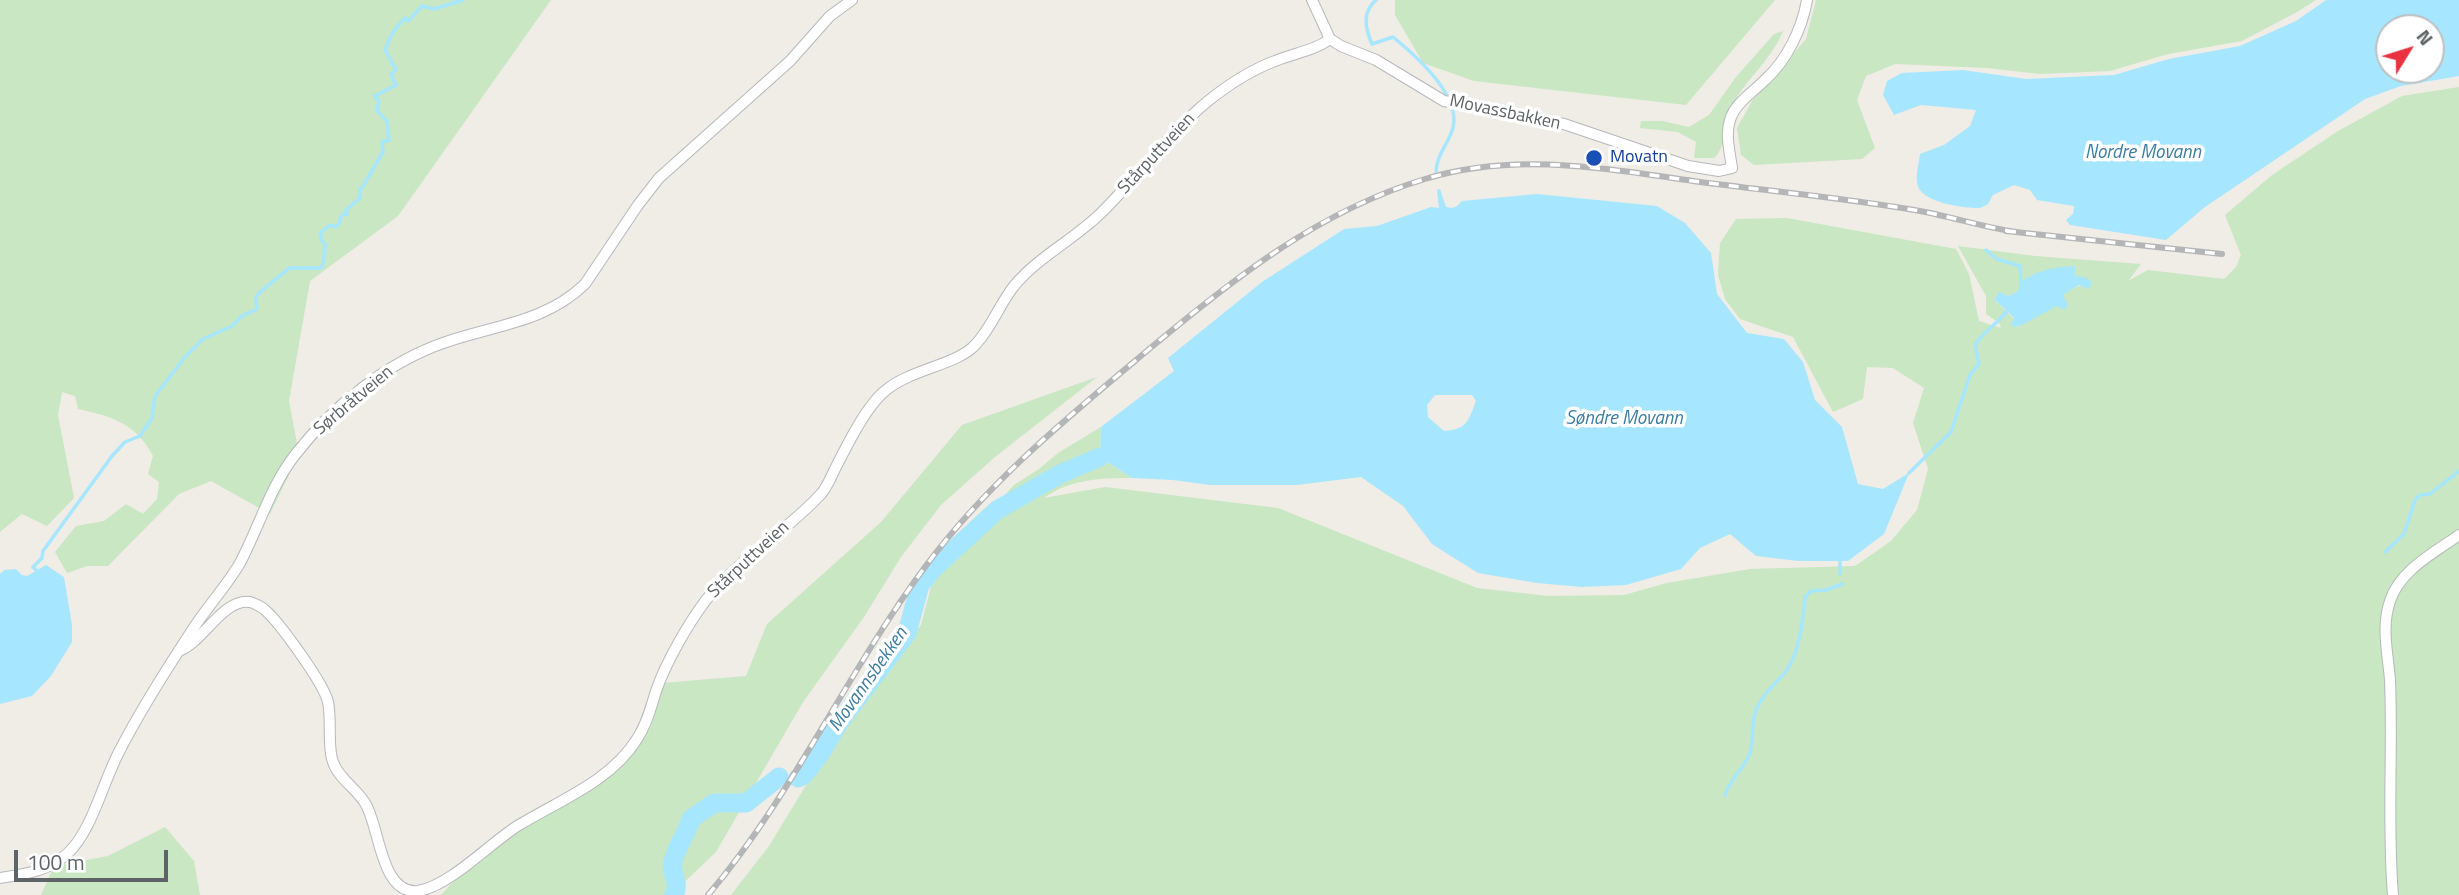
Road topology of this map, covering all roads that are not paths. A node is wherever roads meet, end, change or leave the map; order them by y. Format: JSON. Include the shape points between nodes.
{"nodes":[{"id":1,"x":852,"y":0,"type":"edge"},
{"id":2,"x":1312,"y":0,"type":"edge"},
{"id":3,"x":1807,"y":0,"type":"edge"},
{"id":4,"x":1330,"y":39,"type":"junction"},
{"id":5,"x":2459,"y":536,"type":"edge"},
{"id":6,"x":181,"y":650,"type":"junction"},
{"id":7,"x":0,"y":878,"type":"edge"},
{"id":8,"x":2393,"y":895,"type":"edge"}],
"edges":[{"from":1,"to":6,"type":"street","name":"Sørbråtveien","via":[[659,178],[576,293],[534,317],[449,341],[401,361],[334,414],[291,461],[240,562]]},
{"from":2,"to":4,"type":"street"},
{"from":3,"to":4,"type":"street","name":"Movassbakken","via":[[1804,16],[1774,72],[1734,110],[1728,130],[1732,168],[1718,171],[1688,166],[1564,124],[1448,101]]},
{"from":4,"to":6,"type":"street","name":"Stårputtveien","via":[[1262,66],[1207,102],[1152,154],[1100,214],[1015,285],[994,323],[973,348],[885,390],[822,493],[705,601],[666,669],[648,718],[630,749],[584,789],[519,825],[435,885],[413,892],[393,881],[369,810],[332,762],[327,695],[265,609],[249,602],[234,605]]},
{"from":5,"to":8,"type":"street","via":[[2405,576],[2390,598],[2386,617]]},
{"from":6,"to":7,"type":"street","name":"Sørbråtveien","via":[[120,750],[76,845],[51,865]]}]}
